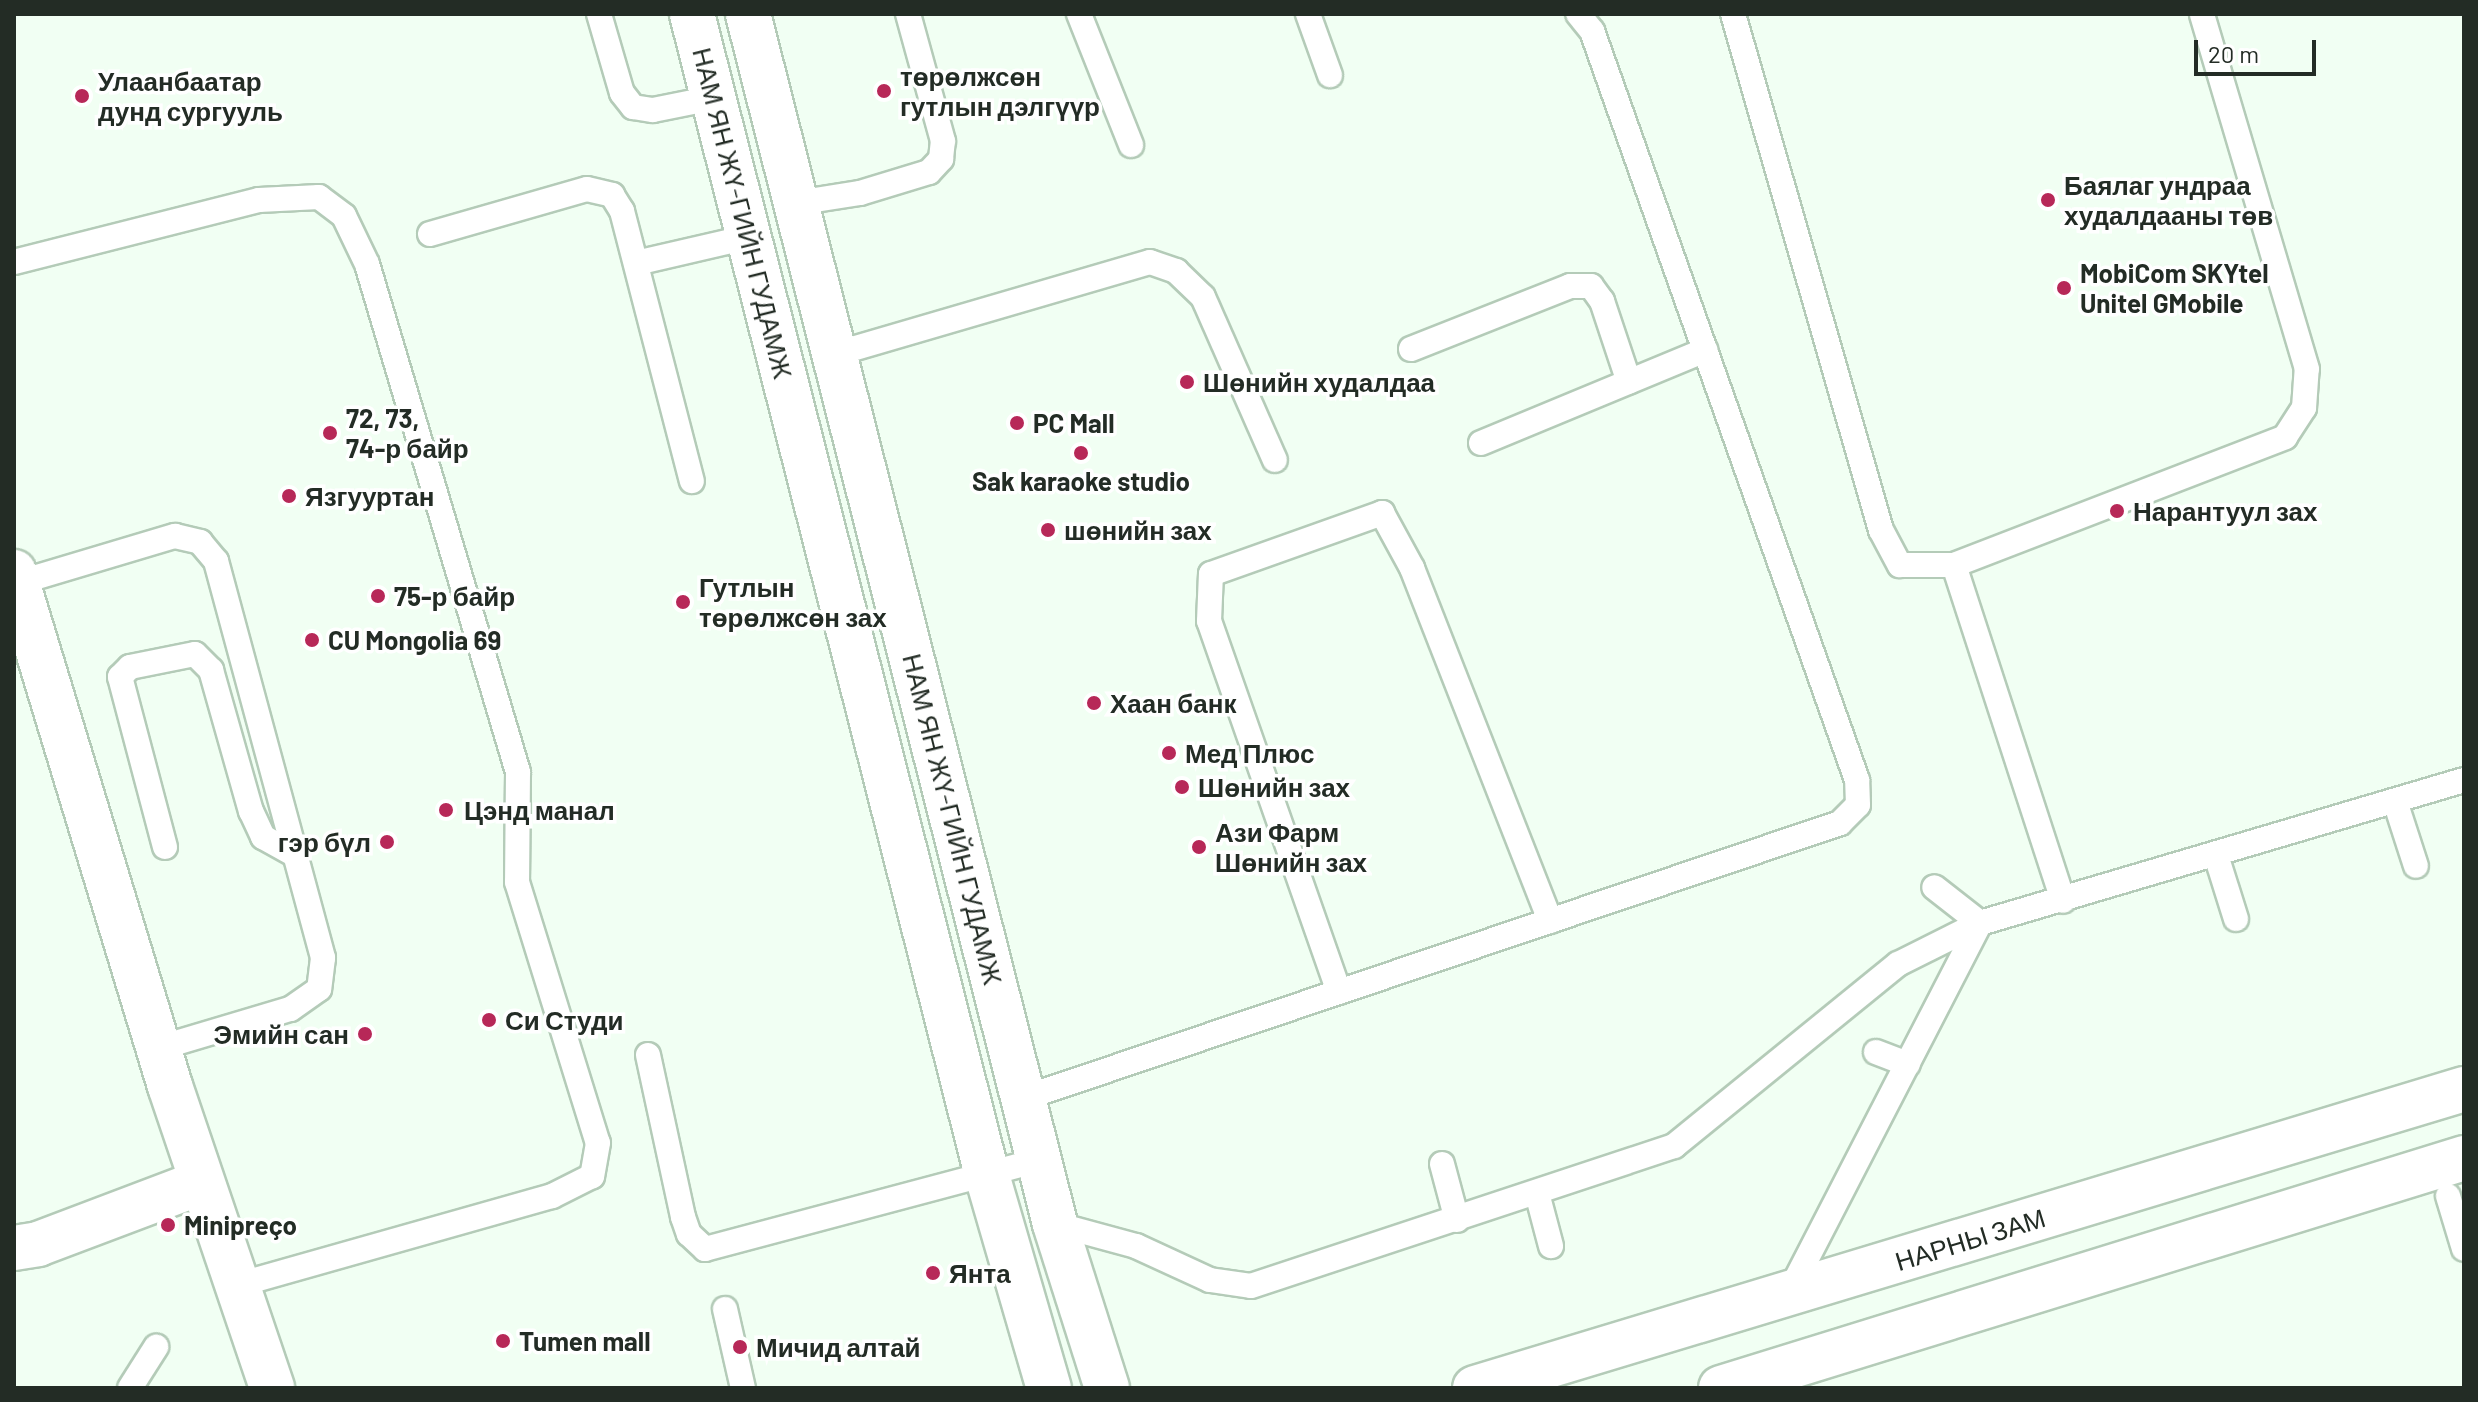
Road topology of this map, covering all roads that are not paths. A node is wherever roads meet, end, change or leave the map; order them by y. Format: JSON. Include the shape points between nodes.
{"nodes":[{"id":1,"x":599,"y":14,"type":"edge"},
{"id":2,"x":692,"y":14,"type":"edge"},
{"id":3,"x":748,"y":14,"type":"edge"},
{"id":4,"x":908,"y":14,"type":"edge"},
{"id":5,"x":1079,"y":14,"type":"edge"},
{"id":6,"x":1308,"y":14,"type":"edge"},
{"id":7,"x":1578,"y":14,"type":"edge"},
{"id":8,"x":1733,"y":14,"type":"edge"},
{"id":9,"x":2202,"y":14,"type":"edge"},
{"id":10,"x":1330,"y":75,"type":"dead end"},
{"id":11,"x":713,"y":98,"type":"junction"},
{"id":12,"x":1131,"y":145,"type":"dead end"},
{"id":13,"x":796,"y":203,"type":"junction"},
{"id":14,"x":430,"y":234,"type":"dead end"},
{"id":15,"x":749,"y":237,"type":"junction"},
{"id":16,"x":14,"y":262,"type":"edge"},
{"id":17,"x":636,"y":263,"type":"junction"},
{"id":18,"x":1411,"y":349,"type":"dead end"},
{"id":19,"x":1705,"y":350,"type":"junction"},
{"id":20,"x":835,"y":354,"type":"junction"},
{"id":21,"x":1629,"y":382,"type":"junction"},
{"id":22,"x":1481,"y":443,"type":"dead end"},
{"id":23,"x":1275,"y":460,"type":"dead end"},
{"id":24,"x":692,"y":481,"type":"dead end"},
{"id":25,"x":1954,"y":565,"type":"junction"},
{"id":26,"x":16,"y":577,"type":"edge"},
{"id":27,"x":2464,"y":780,"type":"edge"},
{"id":28,"x":2395,"y":801,"type":"junction"},
{"id":29,"x":165,"y":847,"type":"dead end"},
{"id":30,"x":295,"y":855,"type":"junction"},
{"id":31,"x":2216,"y":855,"type":"junction"},
{"id":32,"x":2416,"y":866,"type":"dead end"},
{"id":33,"x":1934,"y":887,"type":"dead end"},
{"id":34,"x":2063,"y":901,"type":"junction"},
{"id":35,"x":2236,"y":919,"type":"dead end"},
{"id":36,"x":1550,"y":921,"type":"junction"},
{"id":37,"x":1980,"y":923,"type":"junction"},
{"id":38,"x":1339,"y":992,"type":"junction"},
{"id":39,"x":159,"y":1048,"type":"junction"},
{"id":40,"x":1876,"y":1052,"type":"dead end"},
{"id":41,"x":648,"y":1055,"type":"dead end"},
{"id":42,"x":1908,"y":1064,"type":"junction"},
{"id":43,"x":2464,"y":1089,"type":"edge"},
{"id":44,"x":1024,"y":1098,"type":"junction"},
{"id":45,"x":1040,"y":1160,"type":"junction"},
{"id":46,"x":1442,"y":1164,"type":"dead end"},
{"id":47,"x":987,"y":1175,"type":"junction"},
{"id":48,"x":2456,"y":1177,"type":"edge"},
{"id":49,"x":202,"y":1182,"type":"junction"},
{"id":50,"x":1537,"y":1193,"type":"junction"},
{"id":51,"x":1457,"y":1220,"type":"junction"},
{"id":52,"x":1055,"y":1224,"type":"junction"},
{"id":53,"x":1551,"y":1246,"type":"dead end"},
{"id":54,"x":14,"y":1248,"type":"edge"},
{"id":55,"x":2464,"y":1249,"type":"edge"},
{"id":56,"x":237,"y":1285,"type":"junction"},
{"id":57,"x":1789,"y":1293,"type":"junction"},
{"id":58,"x":725,"y":1309,"type":"dead end"},
{"id":59,"x":156,"y":1347,"type":"dead end"},
{"id":60,"x":1790,"y":1378,"type":"edge"},
{"id":61,"x":130,"y":1388,"type":"edge"},
{"id":62,"x":272,"y":1388,"type":"edge"},
{"id":63,"x":743,"y":1388,"type":"edge"},
{"id":64,"x":1049,"y":1388,"type":"edge"},
{"id":65,"x":1107,"y":1388,"type":"edge"},
{"id":66,"x":1475,"y":1388,"type":"edge"},
{"id":67,"x":1721,"y":1388,"type":"edge"}],
"edges":[{"from":1,"to":11,"type":"lane","via":[[622,93],[633,107],[653,110]]},
{"from":2,"to":11,"type":"main road","name":"НАМ ЯН ЖҮ-ГИЙН ГУДАМЖ"},
{"from":3,"to":13,"type":"main road","name":"НАМ ЯН ЖҮ-ГИЙН ГУДАМЖ"},
{"from":4,"to":13,"type":"lane","via":[[943,141],[941,159],[929,172],[860,193]]},
{"from":5,"to":12,"type":"lane"},
{"from":6,"to":10,"type":"lane"},
{"from":7,"to":19,"type":"lane","via":[[1592,31]]},
{"from":8,"to":25,"type":"lane","via":[[1881,530],[1900,565]]},
{"from":9,"to":25,"type":"lane","via":[[2307,369],[2304,408],[2285,437]]},
{"from":11,"to":15,"type":"main road","name":"НАМ ЯН ЖҮ-ГИЙН ГУДАМЖ"},
{"from":13,"to":20,"type":"main road","name":"НАМ ЯН ЖҮ-ГИЙН ГУДАМЖ"},
{"from":14,"to":17,"type":"lane","via":[[587,189],[612,195],[622,211]]},
{"from":15,"to":17,"type":"lane"},
{"from":15,"to":47,"type":"main road","name":"НАМ ЯН ЖҮ-ГИЙН ГУДАМЖ"},
{"from":16,"to":56,"type":"lane","via":[[259,200],[319,197],[344,216],[367,264],[518,772],[517,882],[598,1143],[592,1176],[552,1196]]},
{"from":17,"to":24,"type":"lane"},
{"from":18,"to":21,"type":"lane","via":[[1570,286],[1591,286],[1602,301]]},
{"from":19,"to":21,"type":"lane"},
{"from":19,"to":36,"type":"lane","via":[[1857,780],[1858,805],[1840,823]]},
{"from":20,"to":23,"type":"lane","via":[[1150,262],[1176,271],[1203,297]]},
{"from":20,"to":44,"type":"main road","name":"НАМ ЯН ЖҮ-ГИЙН ГУДАМЖ"},
{"from":21,"to":22,"type":"lane"},
{"from":25,"to":34,"type":"lane"},
{"from":26,"to":30,"type":"lane","via":[[175,536],[200,542],[216,561]]},
{"from":26,"to":39,"type":"main road"},
{"from":27,"to":28,"type":"lane"},
{"from":28,"to":31,"type":"lane"},
{"from":28,"to":32,"type":"lane"},
{"from":29,"to":30,"type":"lane","via":[[120,677],[130,667],[195,654],[211,670],[263,837]]},
{"from":30,"to":39,"type":"lane","via":[[323,958],[319,989],[290,1009]]},
{"from":31,"to":34,"type":"lane"},
{"from":31,"to":35,"type":"lane"},
{"from":33,"to":37,"type":"lane"},
{"from":34,"to":37,"type":"lane"},
{"from":36,"to":38,"type":"lane"},
{"from":36,"to":38,"type":"lane","via":[[1412,568],[1382,513],[1211,574],[1209,621]]},
{"from":37,"to":42,"type":"lane"},
{"from":37,"to":50,"type":"lane","via":[[1898,964],[1674,1146]]},
{"from":38,"to":44,"type":"lane"},
{"from":39,"to":49,"type":"main road"},
{"from":40,"to":42,"type":"lane"},
{"from":41,"to":47,"type":"lane","via":[[683,1217],[689,1234],[705,1249]]},
{"from":42,"to":57,"type":"lane"},
{"from":43,"to":57,"type":"main road","name":"НАРНЫ ЗАМ"},
{"from":44,"to":45,"type":"main road","name":"НАМ ЯН ЖҮ-ГИЙН ГУДАМЖ"},
{"from":45,"to":47,"type":"lane"},
{"from":45,"to":52,"type":"main road","name":"НАМ ЯН ЖҮ-ГИЙН ГУДАМЖ"},
{"from":46,"to":51,"type":"lane"},
{"from":47,"to":64,"type":"main road","name":"НАМ ЯН ЖҮ-ГИЙН ГУДАМЖ"},
{"from":48,"to":55,"type":"lane"},
{"from":48,"to":60,"type":"main road"},
{"from":49,"to":54,"type":"main road","via":[[38,1244]]},
{"from":49,"to":56,"type":"main road"},
{"from":50,"to":51,"type":"lane"},
{"from":50,"to":53,"type":"lane"},
{"from":51,"to":52,"type":"lane","via":[[1251,1286],[1210,1280],[1136,1246]]},
{"from":52,"to":65,"type":"main road","name":"НАМ ЯН ЖҮ-ГИЙН ГУДАМЖ"},
{"from":56,"to":62,"type":"main road"},
{"from":57,"to":66,"type":"main road","name":"НАРНЫ ЗАМ"},
{"from":58,"to":63,"type":"lane"},
{"from":59,"to":61,"type":"lane"},
{"from":60,"to":67,"type":"main road"}]}
